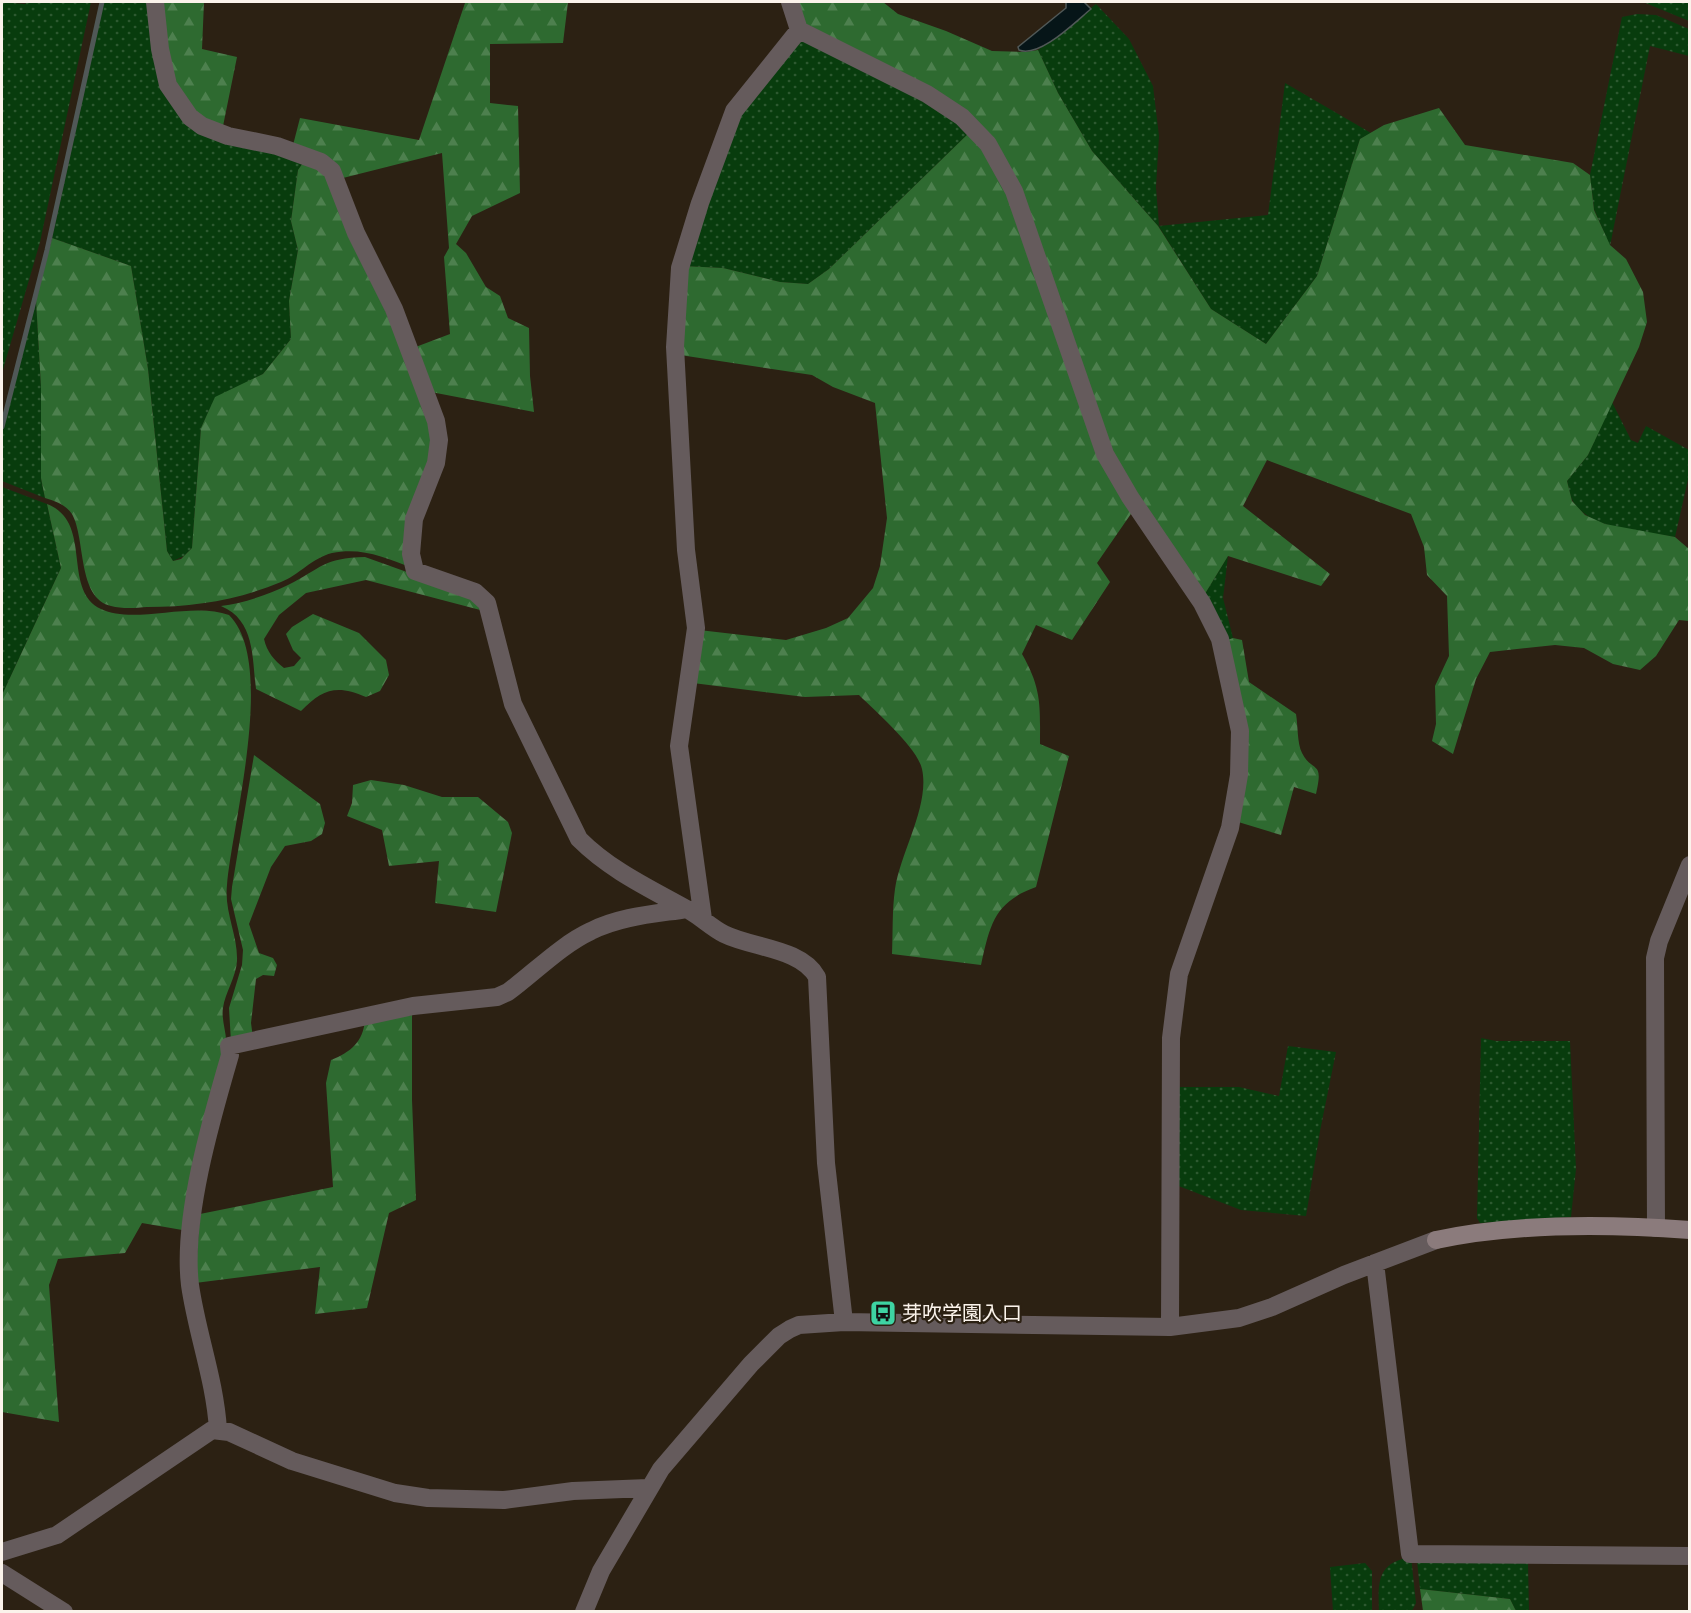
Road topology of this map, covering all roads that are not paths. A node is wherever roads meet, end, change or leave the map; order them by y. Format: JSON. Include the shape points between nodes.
{"nodes":[{"id":1,"x":155,"y":2,"type":"edge"},
{"id":2,"x":790,"y":2,"type":"edge"},
{"id":3,"x":799,"y":30,"type":"junction"},
{"id":4,"x":1689,"y":865,"type":"edge"},
{"id":5,"x":695,"y":914,"type":"junction"},
{"id":6,"x":1656,"y":1228,"type":"junction"},
{"id":7,"x":1689,"y":1230,"type":"edge"},
{"id":8,"x":1375,"y":1263,"type":"junction"},
{"id":9,"x":844,"y":1322,"type":"junction"},
{"id":10,"x":1170,"y":1327,"type":"junction"},
{"id":11,"x":218,"y":1430,"type":"junction"},
{"id":12,"x":648,"y":1488,"type":"junction"},
{"id":13,"x":2,"y":1552,"type":"edge"},
{"id":14,"x":1689,"y":1556,"type":"edge"},
{"id":15,"x":2,"y":1572,"type":"edge"},
{"id":16,"x":64,"y":1611,"type":"edge"},
{"id":17,"x":584,"y":1611,"type":"edge"}],
"edges":[{"from":1,"to":5,"type":"street","via":[[168,85],[190,117],[228,136],[277,146],[321,162],[332,171],[356,233],[394,309],[436,421],[436,463],[414,519],[411,554],[415,571],[475,592],[487,603],[513,704],[579,839],[622,874]]},
{"from":2,"to":3,"type":"street"},
{"from":3,"to":5,"type":"street","via":[[734,111],[680,268],[675,347],[686,550],[696,628],[679,746]]},
{"from":3,"to":10,"type":"street","via":[[927,94],[962,117],[988,144],[1014,191],[1105,454],[1202,603],[1220,639],[1240,731],[1239,775],[1230,828],[1179,974],[1171,1038]]},
{"from":4,"to":6,"type":"street","via":[[1655,958]]},
{"from":5,"to":9,"type":"street","via":[[725,935],[806,963],[817,977],[826,1163]]},
{"from":5,"to":11,"type":"street","via":[[651,914],[607,924],[589,932],[497,997],[413,1006],[229,1046],[191,1218],[190,1285],[216,1399]]},
{"from":6,"to":7,"type":"street"},
{"from":6,"to":8,"type":"street","via":[[1462,1234]]},
{"from":8,"to":10,"type":"street","via":[[1239,1318]]},
{"from":8,"to":14,"type":"street","via":[[1410,1554]]},
{"from":9,"to":10,"type":"street"},
{"from":9,"to":12,"type":"street","via":[[799,1325],[779,1336]]},
{"from":11,"to":12,"type":"street","via":[[292,1461],[395,1493],[428,1498],[504,1500],[573,1491]]},
{"from":11,"to":13,"type":"street","via":[[203,1435],[57,1535]]},
{"from":12,"to":17,"type":"street","via":[[601,1571]]},
{"from":15,"to":16,"type":"street"}]}
